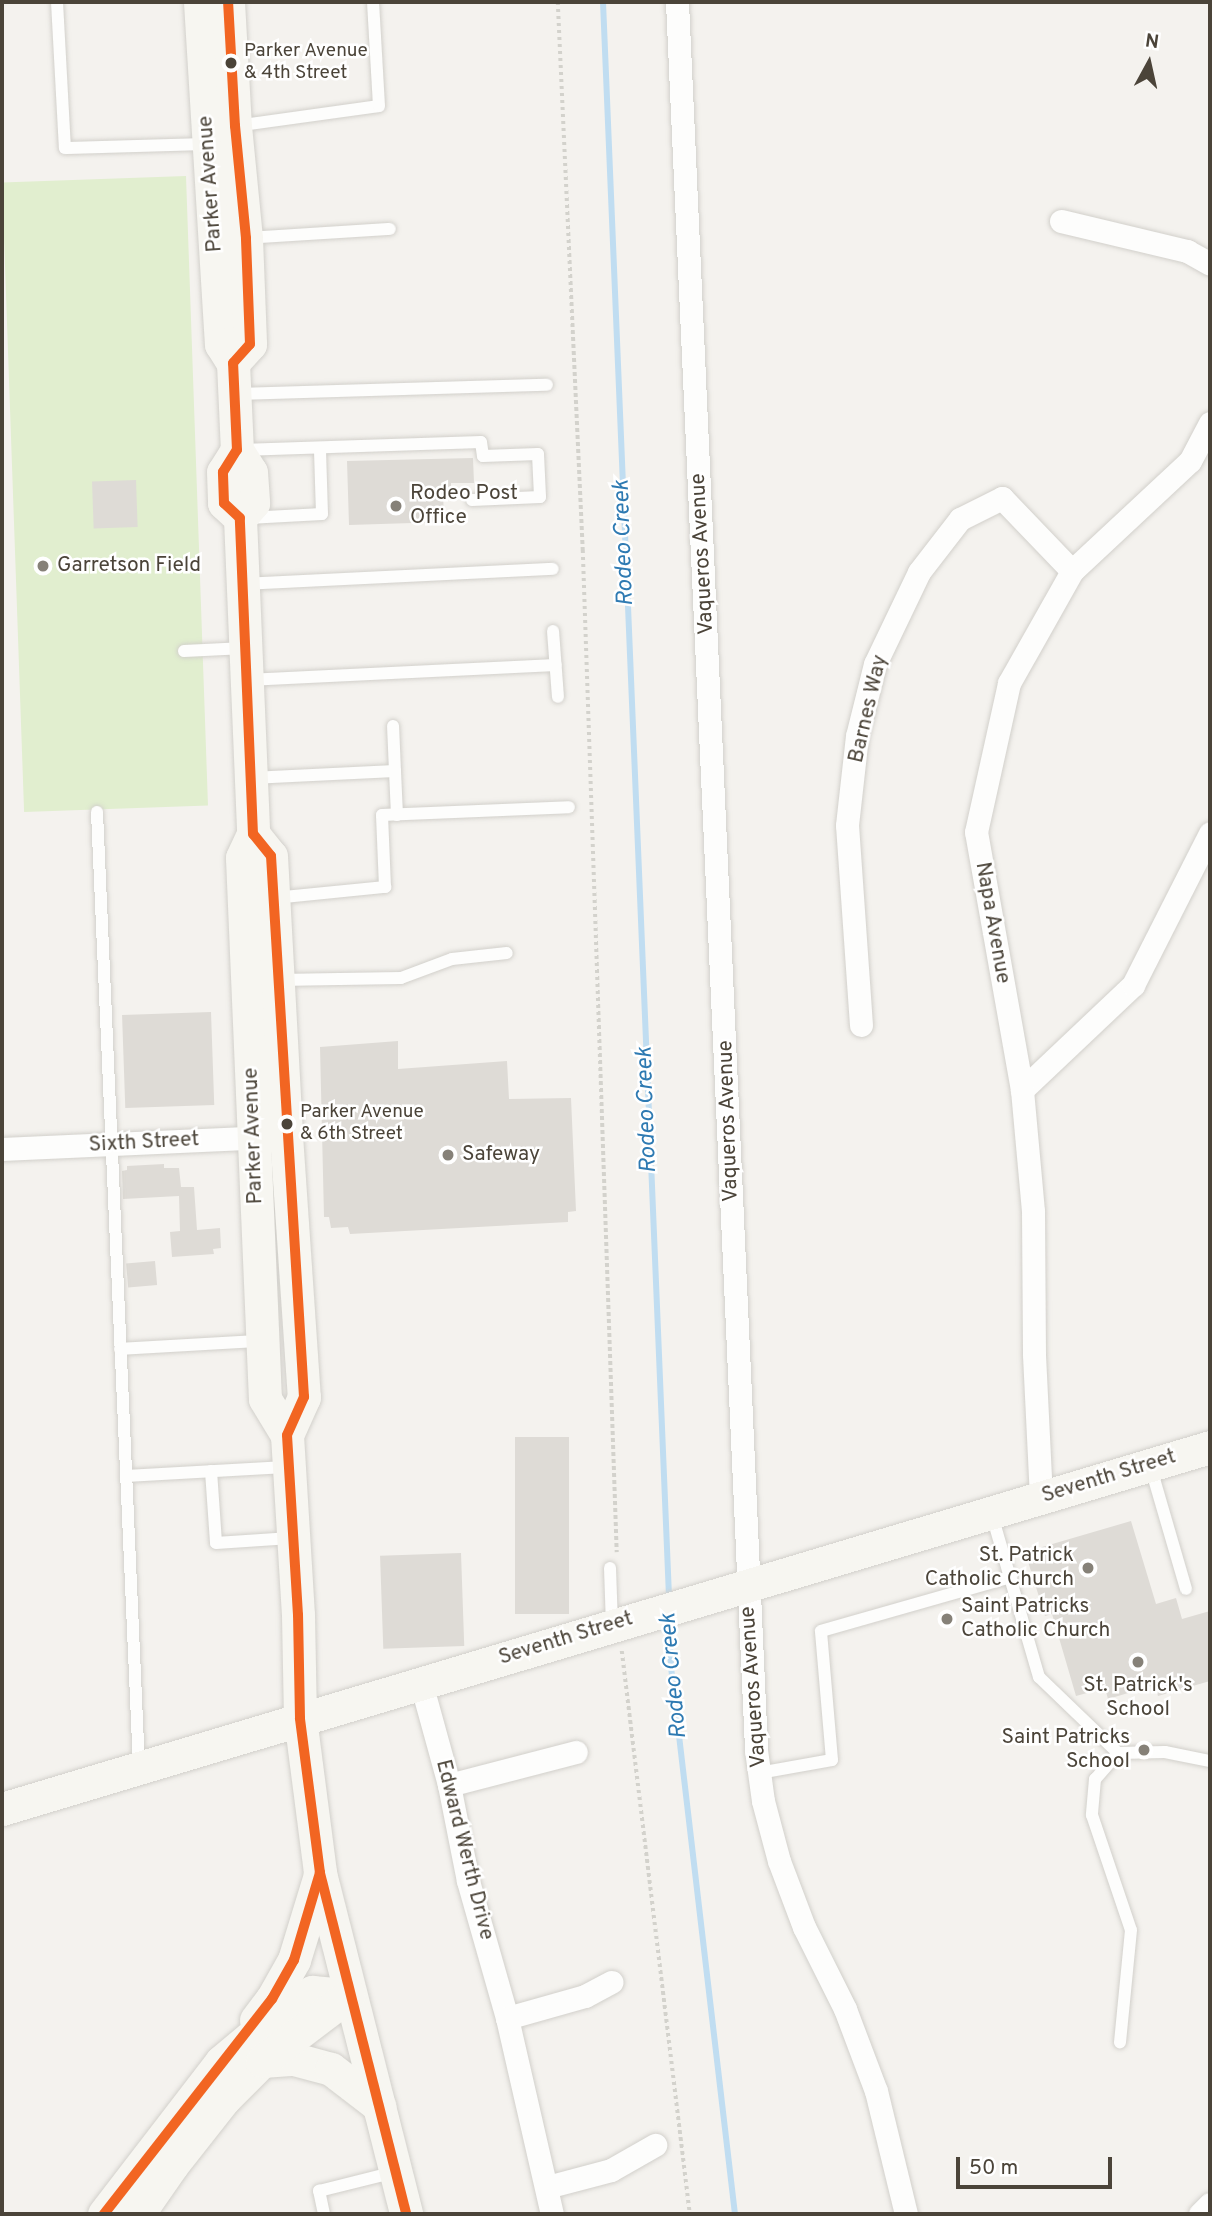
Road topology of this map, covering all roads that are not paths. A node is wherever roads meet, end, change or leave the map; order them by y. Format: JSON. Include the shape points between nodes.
{"nodes":[{"id":1,"x":57,"y":2,"type":"edge"},
{"id":2,"x":200,"y":2,"type":"edge"},
{"id":3,"x":228,"y":2,"type":"edge"},
{"id":4,"x":373,"y":2,"type":"edge"},
{"id":5,"x":677,"y":2,"type":"edge"},
{"id":6,"x":235,"y":125,"type":"junction"},
{"id":7,"x":208,"y":144,"type":"junction"},
{"id":8,"x":1060,"y":221,"type":"dead end"},
{"id":9,"x":390,"y":229,"type":"dead end"},
{"id":10,"x":246,"y":238,"type":"junction"},
{"id":11,"x":1210,"y":264,"type":"edge"},
{"id":12,"x":234,"y":379,"type":"junction"},
{"id":13,"x":547,"y":385,"type":"dead end"},
{"id":14,"x":1210,"y":422,"type":"edge"},
{"id":15,"x":320,"y":449,"type":"junction"},
{"id":16,"x":237,"y":450,"type":"junction"},
{"id":17,"x":472,"y":500,"type":"dead end"},
{"id":18,"x":240,"y":518,"type":"junction"},
{"id":19,"x":552,"y":569,"type":"dead end"},
{"id":20,"x":1072,"y":571,"type":"junction"},
{"id":21,"x":243,"y":584,"type":"junction"},
{"id":22,"x":553,"y":631,"type":"dead end"},
{"id":23,"x":184,"y":651,"type":"dead end"},
{"id":24,"x":246,"y":664,"type":"junction"},
{"id":25,"x":556,"y":665,"type":"junction"},
{"id":26,"x":558,"y":697,"type":"dead end"},
{"id":27,"x":393,"y":726,"type":"dead end"},
{"id":28,"x":396,"y":771,"type":"junction"},
{"id":29,"x":251,"y":778,"type":"junction"},
{"id":30,"x":569,"y":807,"type":"dead end"},
{"id":31,"x":97,"y":812,"type":"dead end"},
{"id":32,"x":397,"y":815,"type":"junction"},
{"id":33,"x":1210,"y":833,"type":"edge"},
{"id":34,"x":253,"y":834,"type":"junction"},
{"id":35,"x":274,"y":898,"type":"junction"},
{"id":36,"x":507,"y":953,"type":"dead end"},
{"id":37,"x":278,"y":980,"type":"junction"},
{"id":38,"x":861,"y":1025,"type":"dead end"},
{"id":39,"x":1022,"y":1090,"type":"junction"},
{"id":40,"x":270,"y":1136,"type":"junction"},
{"id":41,"x":111,"y":1144,"type":"junction"},
{"id":42,"x":2,"y":1149,"type":"edge"},
{"id":43,"x":263,"y":1341,"type":"junction"},
{"id":44,"x":120,"y":1349,"type":"junction"},
{"id":45,"x":1210,"y":1447,"type":"edge"},
{"id":46,"x":288,"y":1451,"type":"junction"},
{"id":47,"x":1150,"y":1465,"type":"junction"},
{"id":48,"x":211,"y":1471,"type":"junction"},
{"id":49,"x":126,"y":1476,"type":"junction"},
{"id":50,"x":1041,"y":1498,"type":"junction"},
{"id":51,"x":991,"y":1512,"type":"junction"},
{"id":52,"x":293,"y":1538,"type":"junction"},
{"id":53,"x":610,"y":1568,"type":"dead end"},
{"id":54,"x":1012,"y":1577,"type":"junction"},
{"id":55,"x":747,"y":1585,"type":"junction"},
{"id":56,"x":1186,"y":1589,"type":"dead end"},
{"id":57,"x":622,"y":1622,"type":"junction"},
{"id":58,"x":421,"y":1683,"type":"junction"},
{"id":59,"x":300,"y":1718,"type":"junction"},
{"id":60,"x":576,"y":1752,"type":"dead end"},
{"id":61,"x":1118,"y":1754,"type":"junction"},
{"id":62,"x":1210,"y":1761,"type":"edge"},
{"id":63,"x":139,"y":1767,"type":"junction"},
{"id":64,"x":759,"y":1773,"type":"junction"},
{"id":65,"x":449,"y":1785,"type":"junction"},
{"id":66,"x":2,"y":1809,"type":"edge"},
{"id":67,"x":320,"y":1873,"type":"junction"},
{"id":68,"x":611,"y":1982,"type":"dead end"},
{"id":69,"x":349,"y":1995,"type":"junction"},
{"id":70,"x":507,"y":2018,"type":"junction"},
{"id":71,"x":1120,"y":2042,"type":"dead end"},
{"id":72,"x":262,"y":2061,"type":"junction"},
{"id":73,"x":221,"y":2062,"type":"junction"},
{"id":74,"x":379,"y":2106,"type":"junction"},
{"id":75,"x":655,"y":2145,"type":"dead end"},
{"id":76,"x":396,"y":2172,"type":"junction"},
{"id":77,"x":547,"y":2187,"type":"junction"},
{"id":78,"x":1210,"y":2204,"type":"edge"},
{"id":79,"x":104,"y":2214,"type":"edge"},
{"id":80,"x":138,"y":2214,"type":"edge"},
{"id":81,"x":324,"y":2214,"type":"edge"},
{"id":82,"x":406,"y":2214,"type":"edge"},
{"id":83,"x":552,"y":2214,"type":"edge"},
{"id":84,"x":906,"y":2214,"type":"edge"},
{"id":85,"x":1200,"y":2214,"type":"edge"}],
"edges":[{"from":1,"to":7,"type":"lane","via":[[65,148]]},
{"from":2,"to":7,"type":"main road","name":"Parker Avenue"},
{"from":3,"to":6,"type":"main road","name":"Parker Avenue"},
{"from":4,"to":6,"type":"lane","via":[[379,106]]},
{"from":5,"to":55,"type":"street","name":"Vaqueros Avenue"},
{"from":6,"to":10,"type":"main road","name":"Parker Avenue"},
{"from":7,"to":12,"type":"main road","name":"Parker Avenue","via":[[221,344]]},
{"from":8,"to":11,"type":"street","via":[[1186,251]]},
{"from":9,"to":10,"type":"lane"},
{"from":10,"to":12,"type":"main road","name":"Parker Avenue","via":[[250,344]]},
{"from":12,"to":13,"type":"lane"},
{"from":12,"to":16,"type":"main road","name":"Parker Avenue"},
{"from":14,"to":20,"type":"street","name":"Napa Avenue","via":[[1190,461]]},
{"from":15,"to":16,"type":"lane"},
{"from":15,"to":17,"type":"lane","via":[[481,442],[482,456],[538,454],[540,497]]},
{"from":15,"to":18,"type":"lane","via":[[322,514]]},
{"from":16,"to":18,"type":"main road","name":"Parker Avenue","via":[[223,472],[223,483],[225,503]]},
{"from":18,"to":21,"type":"main road","name":"Parker Avenue"},
{"from":19,"to":21,"type":"lane"},
{"from":20,"to":38,"type":"street","name":"Barnes Way","via":[[1002,498],[960,519],[919,572],[875,664],[858,736],[847,825]]},
{"from":20,"to":39,"type":"street","name":"Napa Avenue","via":[[1009,683],[976,832]]},
{"from":21,"to":24,"type":"main road","name":"Parker Avenue"},
{"from":22,"to":25,"type":"lane"},
{"from":23,"to":24,"type":"lane"},
{"from":24,"to":25,"type":"lane"},
{"from":24,"to":29,"type":"main road","name":"Parker Avenue"},
{"from":25,"to":26,"type":"lane"},
{"from":27,"to":28,"type":"lane"},
{"from":28,"to":29,"type":"lane"},
{"from":28,"to":32,"type":"lane"},
{"from":29,"to":34,"type":"main road","name":"Parker Avenue"},
{"from":30,"to":32,"type":"lane"},
{"from":31,"to":41,"type":"lane"},
{"from":32,"to":35,"type":"lane","via":[[382,815],[385,887]]},
{"from":33,"to":39,"type":"street","via":[[1133,985]]},
{"from":34,"to":35,"type":"main road","name":"Parker Avenue","via":[[271,856]]},
{"from":34,"to":40,"type":"main road","name":"Parker Avenue","via":[[242,858]]},
{"from":35,"to":37,"type":"main road","name":"Parker Avenue"},
{"from":36,"to":37,"type":"lane","via":[[452,959],[401,978]]},
{"from":37,"to":40,"type":"main road","name":"Parker Avenue"},
{"from":39,"to":50,"type":"street","name":"Napa Avenue","via":[[1033,1211]]},
{"from":40,"to":41,"type":"street","name":"Sixth Street"},
{"from":40,"to":43,"type":"main road","name":"Parker Avenue"},
{"from":40,"to":46,"type":"main road","name":"Parker Avenue","via":[[304,1397]]},
{"from":41,"to":42,"type":"street","name":"Sixth Street"},
{"from":41,"to":44,"type":"lane"},
{"from":43,"to":44,"type":"lane"},
{"from":43,"to":46,"type":"main road","name":"Parker Avenue","via":[[265,1399]]},
{"from":44,"to":49,"type":"lane"},
{"from":45,"to":47,"type":"main road","name":"Seventh Street"},
{"from":46,"to":48,"type":"lane"},
{"from":46,"to":52,"type":"main road","name":"Parker Avenue"},
{"from":47,"to":50,"type":"main road","name":"Seventh Street"},
{"from":47,"to":56,"type":"lane"},
{"from":48,"to":49,"type":"lane"},
{"from":48,"to":52,"type":"lane","via":[[216,1543]]},
{"from":49,"to":63,"type":"lane"},
{"from":50,"to":51,"type":"main road","name":"Seventh Street"},
{"from":51,"to":54,"type":"lane"},
{"from":51,"to":55,"type":"main road","name":"Seventh Street"},
{"from":52,"to":59,"type":"main road","name":"Parker Avenue"},
{"from":53,"to":57,"type":"lane"},
{"from":54,"to":61,"type":"lane","via":[[1040,1677]]},
{"from":54,"to":64,"type":"lane","via":[[821,1631],[832,1760]]},
{"from":55,"to":57,"type":"main road","name":"Seventh Street"},
{"from":55,"to":64,"type":"street","name":"Vaqueros Avenue"},
{"from":57,"to":58,"type":"main road","name":"Seventh Street"},
{"from":58,"to":59,"type":"main road","name":"Seventh Street"},
{"from":58,"to":65,"type":"street","name":"Edward Werth Drive"},
{"from":59,"to":63,"type":"main road","name":"Seventh Street"},
{"from":59,"to":67,"type":"main road","name":"Parker Avenue"},
{"from":60,"to":65,"type":"street"},
{"from":61,"to":62,"type":"lane","via":[[1165,1752]]},
{"from":61,"to":71,"type":"lane","via":[[1095,1779],[1092,1815],[1130,1930]]},
{"from":63,"to":66,"type":"main road","name":"Seventh Street"},
{"from":64,"to":84,"type":"street","name":"Vaqueros Avenue","via":[[779,1861],[876,2091]]},
{"from":65,"to":70,"type":"street","name":"Edward Werth Drive","via":[[468,1881]]},
{"from":67,"to":69,"type":"main road","name":"Parker Avenue"},
{"from":67,"to":73,"type":"main road","via":[[294,1961],[272,1999]]},
{"from":68,"to":70,"type":"street","via":[[584,1996]]},
{"from":69,"to":72,"type":"main road"},
{"from":69,"to":73,"type":"main road","via":[[312,1992]]},
{"from":69,"to":74,"type":"main road","name":"Parker Avenue"},
{"from":70,"to":77,"type":"street","name":"Edward Werth Drive"},
{"from":72,"to":74,"type":"main road","via":[[294,2059],[331,2069]]},
{"from":72,"to":80,"type":"main road","via":[[224,2099]]},
{"from":73,"to":79,"type":"main road"},
{"from":74,"to":76,"type":"main road","name":"Parker Avenue"},
{"from":75,"to":77,"type":"street","via":[[611,2169]]},
{"from":76,"to":81,"type":"lane","via":[[318,2191]]},
{"from":76,"to":82,"type":"main road","name":"Parker Avenue"},
{"from":77,"to":83,"type":"street","name":"Edward Werth Drive"},
{"from":78,"to":85,"type":"street"}]}
